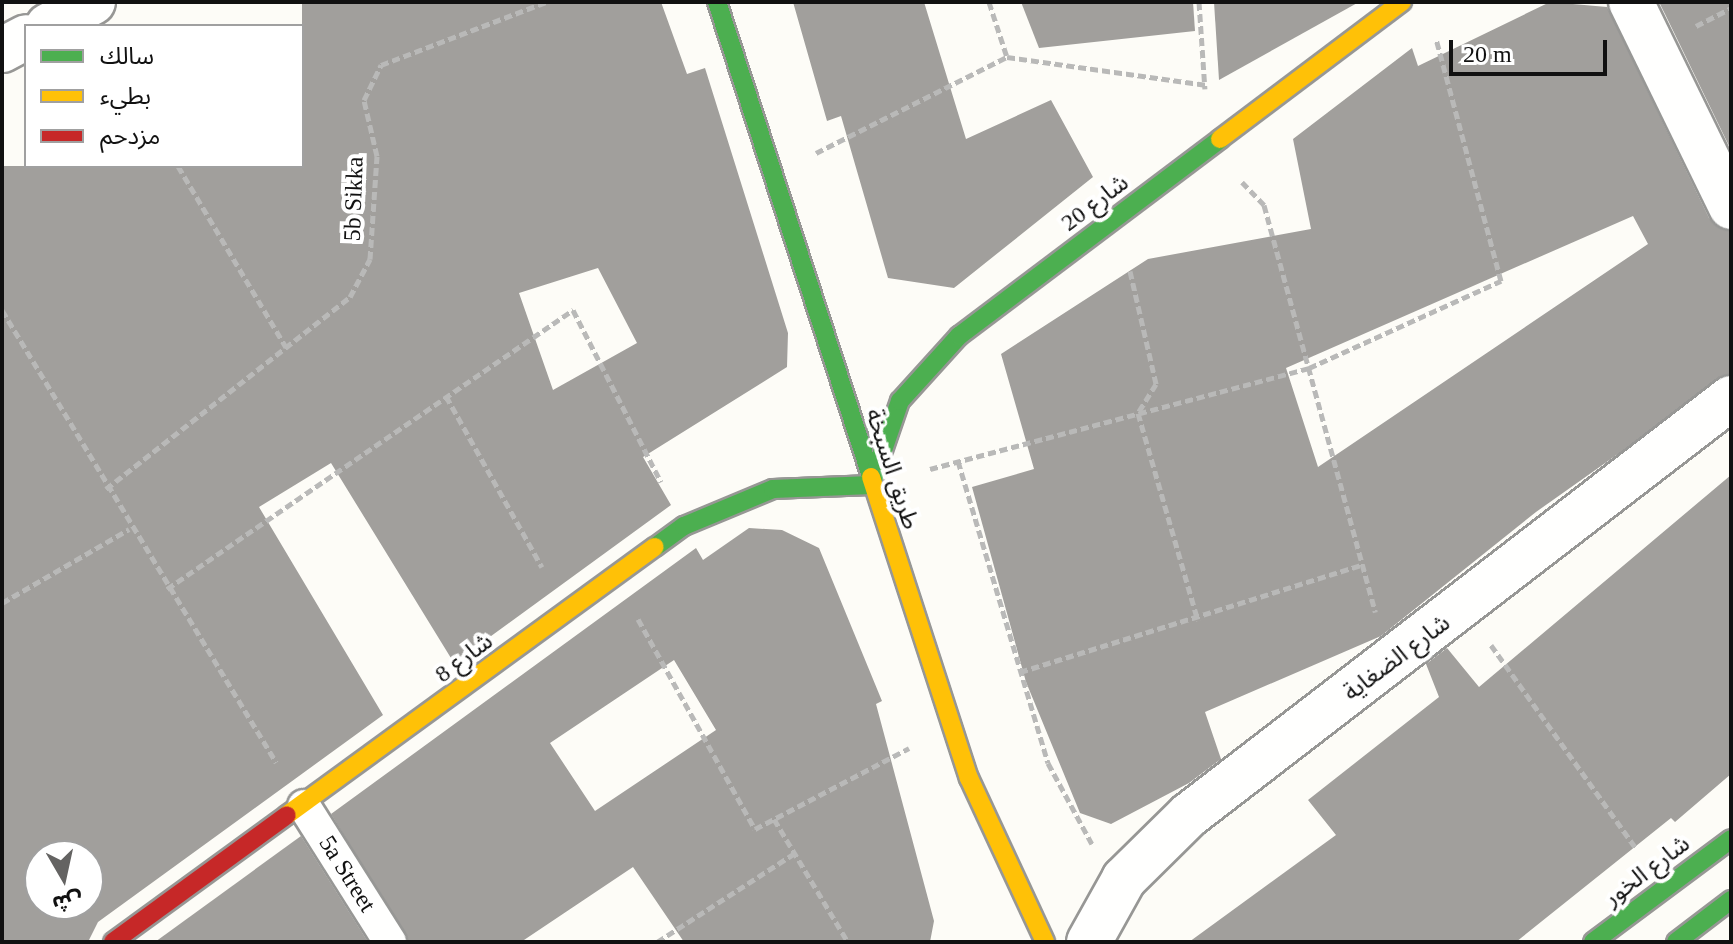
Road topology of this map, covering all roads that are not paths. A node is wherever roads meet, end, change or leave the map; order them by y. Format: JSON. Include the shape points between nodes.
{"nodes":[{"id":1,"x":93,"y":2,"type":"edge"},
{"id":2,"x":717,"y":2,"type":"edge"},
{"id":3,"x":1402,"y":2,"type":"edge"},
{"id":4,"x":1631,"y":2,"type":"edge"},
{"id":5,"x":52,"y":24,"type":"edge"},
{"id":6,"x":24,"y":38,"type":"edge"},
{"id":7,"x":2,"y":50,"type":"edge"},
{"id":8,"x":1731,"y":207,"type":"edge"},
{"id":9,"x":1731,"y":398,"type":"edge"},
{"id":10,"x":871,"y":485,"type":"junction"},
{"id":11,"x":304,"y":806,"type":"junction"},
{"id":12,"x":1731,"y":839,"type":"edge"},
{"id":13,"x":1731,"y":900,"type":"edge"},
{"id":14,"x":113,"y":942,"type":"edge"},
{"id":15,"x":390,"y":942,"type":"edge"},
{"id":16,"x":1045,"y":942,"type":"edge"},
{"id":17,"x":1089,"y":942,"type":"edge"},
{"id":18,"x":1593,"y":942,"type":"edge"},
{"id":19,"x":1676,"y":942,"type":"edge"}],
"edges":[{"from":1,"to":5,"type":"street"},
{"from":2,"to":10,"type":"street","name":"طريق السبخة"},
{"from":3,"to":10,"type":"street","name":"شارع 20","via":[[926,366],[900,401]]},
{"from":4,"to":8,"type":"street"},
{"from":6,"to":7,"type":"street"},
{"from":9,"to":17,"type":"street","name":"شارع الضغاية","via":[[1189,815],[1124,879]]},
{"from":10,"to":11,"type":"street","name":"شارع 8","via":[[773,489],[684,526]]},
{"from":10,"to":16,"type":"street","name":"طريق السبخة","via":[[979,806]]},
{"from":11,"to":14,"type":"street","name":"شارع 8"},
{"from":11,"to":15,"type":"lane","name":"5a Street"},
{"from":12,"to":18,"type":"street","name":"شارع الخور"},
{"from":13,"to":19,"type":"street"}]}
